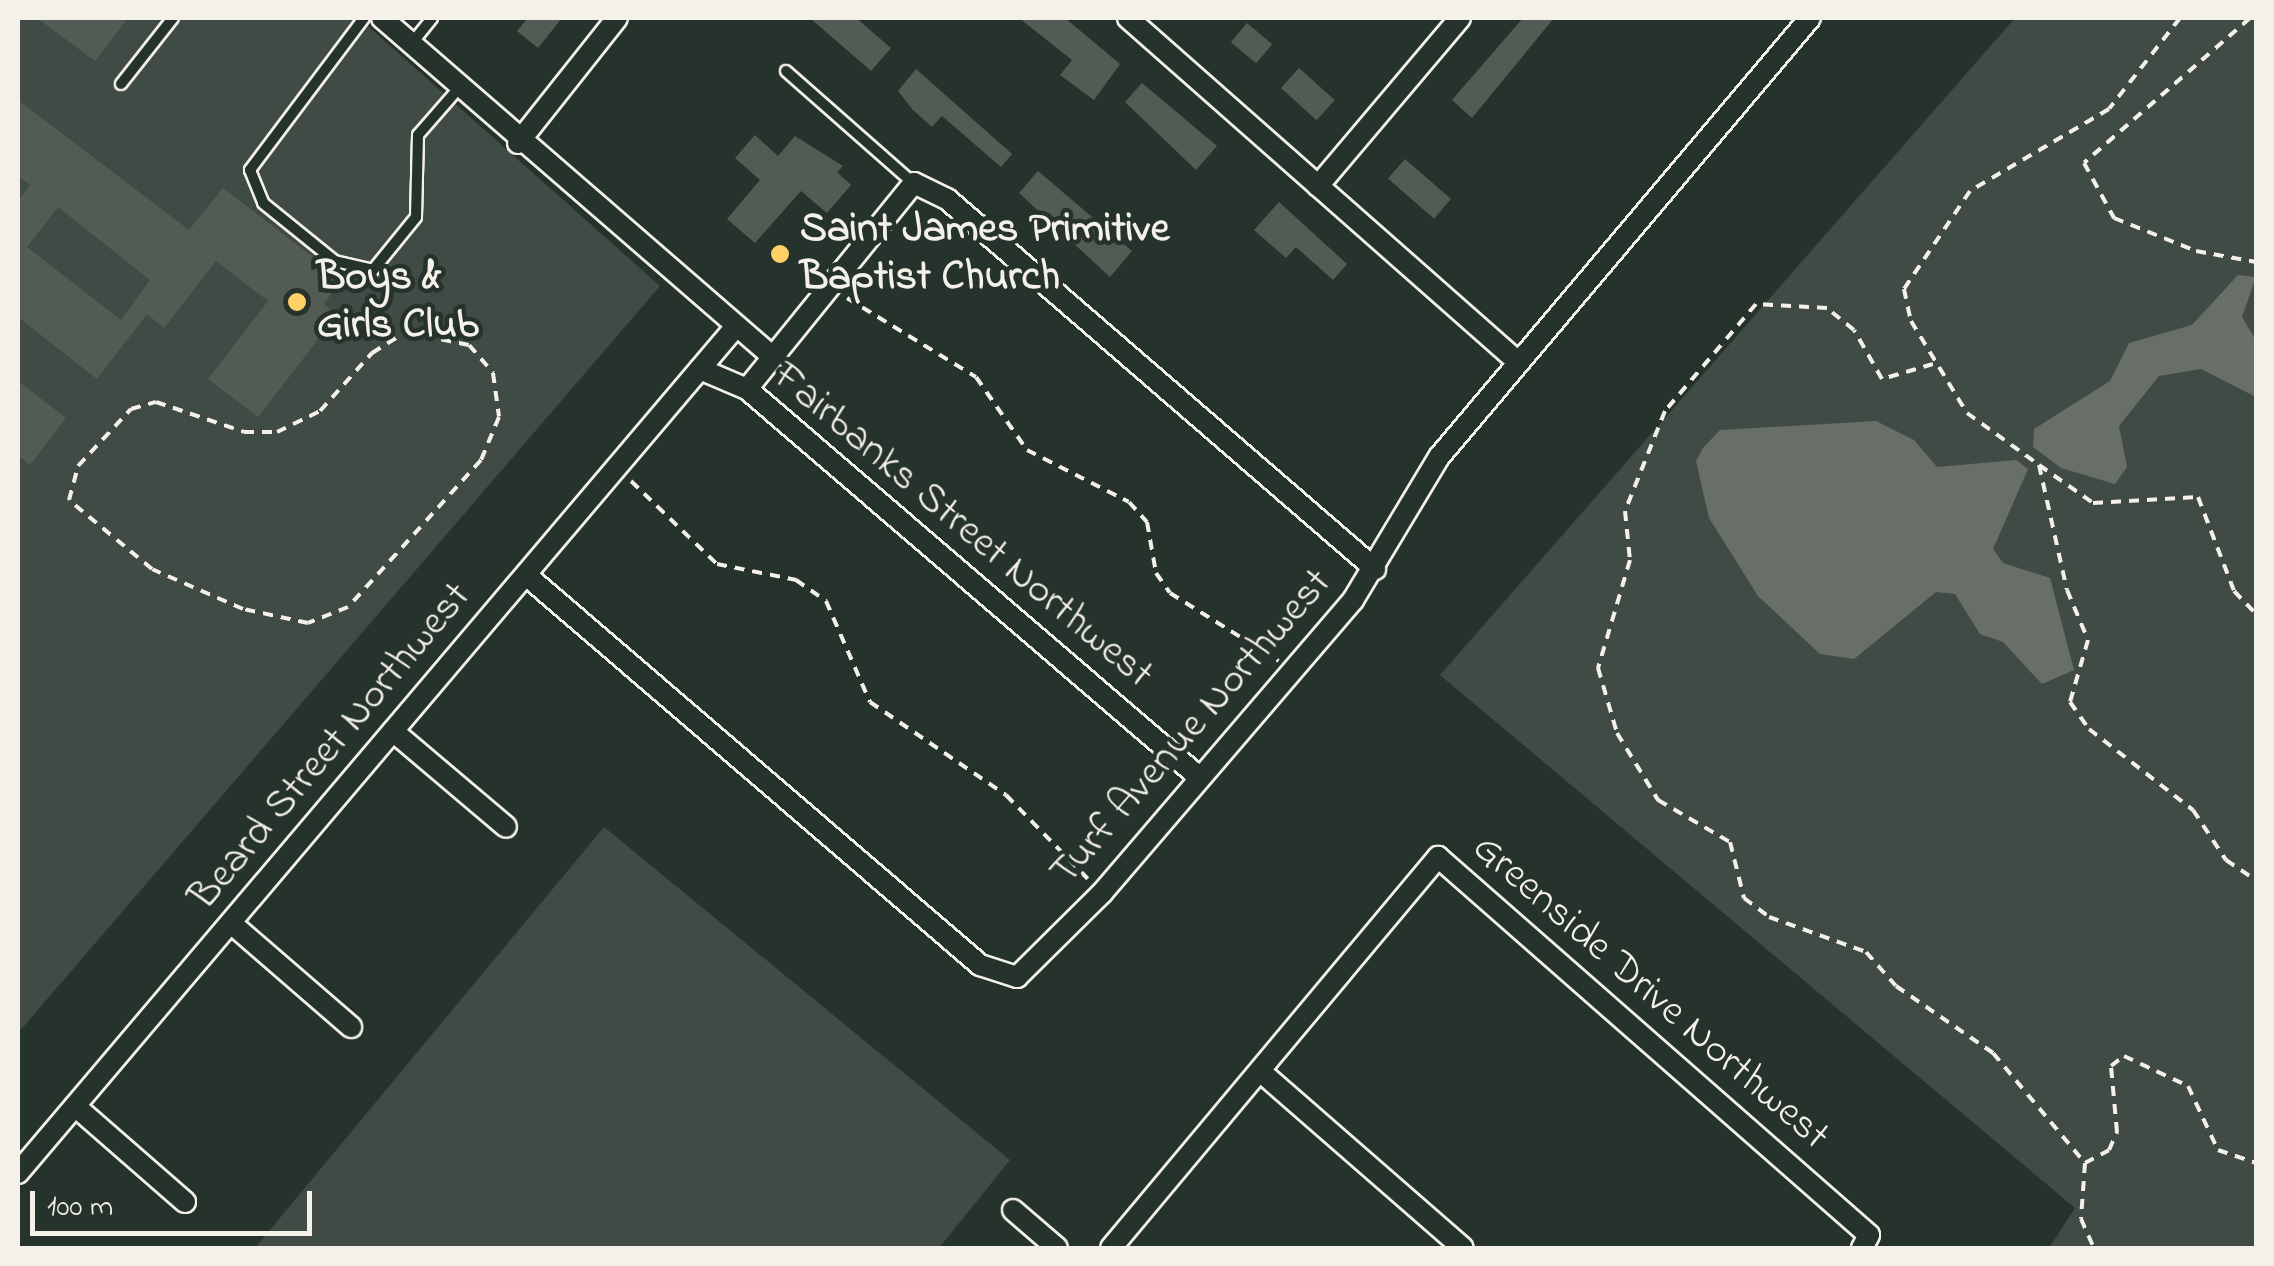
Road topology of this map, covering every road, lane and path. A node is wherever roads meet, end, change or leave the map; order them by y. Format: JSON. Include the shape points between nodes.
{"nodes":[{"id":1,"x":173,"y":18,"type":"edge"},
{"id":2,"x":364,"y":18,"type":"edge"},
{"id":3,"x":382,"y":18,"type":"edge"},
{"id":4,"x":432,"y":18,"type":"edge"},
{"id":5,"x":617,"y":18,"type":"edge"},
{"id":6,"x":1128,"y":18,"type":"edge"},
{"id":7,"x":1460,"y":18,"type":"edge"},
{"id":8,"x":1810,"y":18,"type":"edge"},
{"id":9,"x":2180,"y":18,"type":"edge"},
{"id":10,"x":2250,"y":18,"type":"edge"},
{"id":11,"x":411,"y":44,"type":"junction"},
{"id":12,"x":786,"y":71,"type":"dead end"},
{"id":13,"x":122,"y":84,"type":"dead end"},
{"id":14,"x":459,"y":88,"type":"junction"},
{"id":15,"x":518,"y":143,"type":"junction"},
{"id":16,"x":914,"y":184,"type":"junction"},
{"id":17,"x":1318,"y":186,"type":"junction"},
{"id":18,"x":2256,"y":262,"type":"edge"},
{"id":19,"x":832,"y":285,"type":"junction"},
{"id":20,"x":733,"y":330,"type":"junction"},
{"id":21,"x":772,"y":357,"type":"junction"},
{"id":22,"x":1518,"y":362,"type":"junction"},
{"id":23,"x":1933,"y":364,"type":"junction"},
{"id":24,"x":700,"y":368,"type":"junction"},
{"id":25,"x":747,"y":389,"type":"junction"},
{"id":26,"x":147,"y":403,"type":"joint"},
{"id":27,"x":2039,"y":465,"type":"junction"},
{"id":28,"x":616,"y":468,"type":"junction"},
{"id":29,"x":1375,"y":570,"type":"junction"},
{"id":30,"x":526,"y":575,"type":"junction"},
{"id":31,"x":2256,"y":614,"type":"edge"},
{"id":32,"x":1292,"y":671,"type":"junction"},
{"id":33,"x":392,"y":732,"type":"junction"},
{"id":34,"x":1200,"y":778,"type":"junction"},
{"id":35,"x":506,"y":827,"type":"dead end"},
{"id":36,"x":2256,"y":880,"type":"edge"},
{"id":37,"x":1102,"y":893,"type":"junction"},
{"id":38,"x":230,"y":922,"type":"junction"},
{"id":39,"x":351,"y":1027,"type":"dead end"},
{"id":40,"x":1260,"y":1072,"type":"junction"},
{"id":41,"x":75,"y":1106,"type":"junction"},
{"id":42,"x":2085,"y":1163,"type":"junction"},
{"id":43,"x":2256,"y":1164,"type":"edge"},
{"id":44,"x":18,"y":1173,"type":"edge"},
{"id":45,"x":185,"y":1202,"type":"dead end"},
{"id":46,"x":1012,"y":1210,"type":"dead end"},
{"id":47,"x":1057,"y":1248,"type":"edge"},
{"id":48,"x":1112,"y":1248,"type":"edge"},
{"id":49,"x":1463,"y":1248,"type":"edge"},
{"id":50,"x":1862,"y":1248,"type":"edge"},
{"id":51,"x":2094,"y":1248,"type":"edge"}],
"edges":[{"from":1,"to":13,"type":"lane"},
{"from":2,"to":14,"type":"lane","via":[[250,170],[263,203],[334,261],[372,270],[416,217],[418,135]]},
{"from":3,"to":11,"type":"street","name":"Fairbanks Street Northwest"},
{"from":4,"to":11,"type":"lane"},
{"from":5,"to":15,"type":"street"},
{"from":6,"to":17,"type":"street"},
{"from":7,"to":17,"type":"street"},
{"from":8,"to":22,"type":"street","name":"Turf Avenue Northwest"},
{"from":9,"to":23,"type":"path","via":[[2109,109],[1970,191],[1920,259],[1904,289]]},
{"from":10,"to":18,"type":"path","via":[[2084,163],[2114,218],[2196,251]]},
{"from":11,"to":14,"type":"street","name":"Fairbanks Street Northwest"},
{"from":12,"to":16,"type":"lane"},
{"from":14,"to":15,"type":"street","name":"Fairbanks Street Northwest"},
{"from":15,"to":20,"type":"street","name":"Fairbanks Street Northwest"},
{"from":16,"to":19,"type":"street"},
{"from":16,"to":29,"type":"street","via":[[947,200]]},
{"from":17,"to":22,"type":"street"},
{"from":19,"to":21,"type":"street"},
{"from":19,"to":32,"type":"path","via":[[894,335],[976,377],[1028,450],[1129,502],[1148,522],[1156,573],[1170,593],[1220,616]]},
{"from":20,"to":21,"type":"street"},
{"from":20,"to":24,"type":"street","name":"Fairbanks Street Northwest"},
{"from":21,"to":25,"type":"street"},
{"from":22,"to":29,"type":"street","name":"Turf Avenue Northwest","via":[[1440,456]]},
{"from":23,"to":27,"type":"path","via":[[1967,413]]},
{"from":23,"to":42,"type":"path","via":[[1882,379],[1854,330],[1827,308],[1756,304],[1664,411],[1625,510],[1630,560],[1598,668],[1633,766],[1658,800],[1730,842],[1744,898],[1769,917],[1866,952],[1896,986],[1993,1053]]},
{"from":24,"to":25,"type":"street","name":"Fairbanks Street Northwest"},
{"from":24,"to":28,"type":"street","name":"Beard Street Northwest"},
{"from":25,"to":34,"type":"street","name":"Fairbanks Street Northwest"},
{"from":26,"to":26,"type":"path","via":[[120,416],[78,466],[69,482],[78,513],[152,570],[288,623],[328,616],[368,593],[481,460],[499,417],[484,360],[455,337],[424,332],[386,341],[320,411],[277,432],[244,432]]},
{"from":27,"to":31,"type":"path","via":[[2093,503],[2198,497],[2234,591]]},
{"from":27,"to":36,"type":"path","via":[[2067,590],[2088,640],[2070,702],[2089,729],[2193,810],[2226,860]]},
{"from":28,"to":30,"type":"street","name":"Beard Street Northwest"},
{"from":28,"to":37,"type":"path","via":[[718,564],[796,580],[826,601],[870,702],[1006,795]]},
{"from":29,"to":32,"type":"street","name":"Turf Avenue Northwest"},
{"from":30,"to":33,"type":"street","name":"Beard Street Northwest"},
{"from":30,"to":37,"type":"street","name":"Turf Avenue Northwest","via":[[996,977],[1036,966]]},
{"from":32,"to":34,"type":"street","name":"Turf Avenue Northwest"},
{"from":33,"to":35,"type":"street"},
{"from":33,"to":38,"type":"street","name":"Beard Street Northwest"},
{"from":34,"to":37,"type":"street","name":"Turf Avenue Northwest"},
{"from":38,"to":39,"type":"street"},
{"from":38,"to":41,"type":"street","name":"Beard Street Northwest"},
{"from":40,"to":48,"type":"street","name":"Greenside Drive Northwest"},
{"from":40,"to":49,"type":"street"},
{"from":40,"to":50,"type":"street","name":"Greenside Drive Northwest","via":[[1438,857],[1869,1235]]},
{"from":41,"to":44,"type":"street","name":"Beard Street Northwest"},
{"from":41,"to":45,"type":"street"},
{"from":42,"to":43,"type":"path","via":[[2109,1150],[2116,1132],[2111,1066],[2124,1056],[2188,1086],[2218,1150]]},
{"from":42,"to":51,"type":"path","via":[[2081,1219]]},
{"from":46,"to":47,"type":"street"}]}
